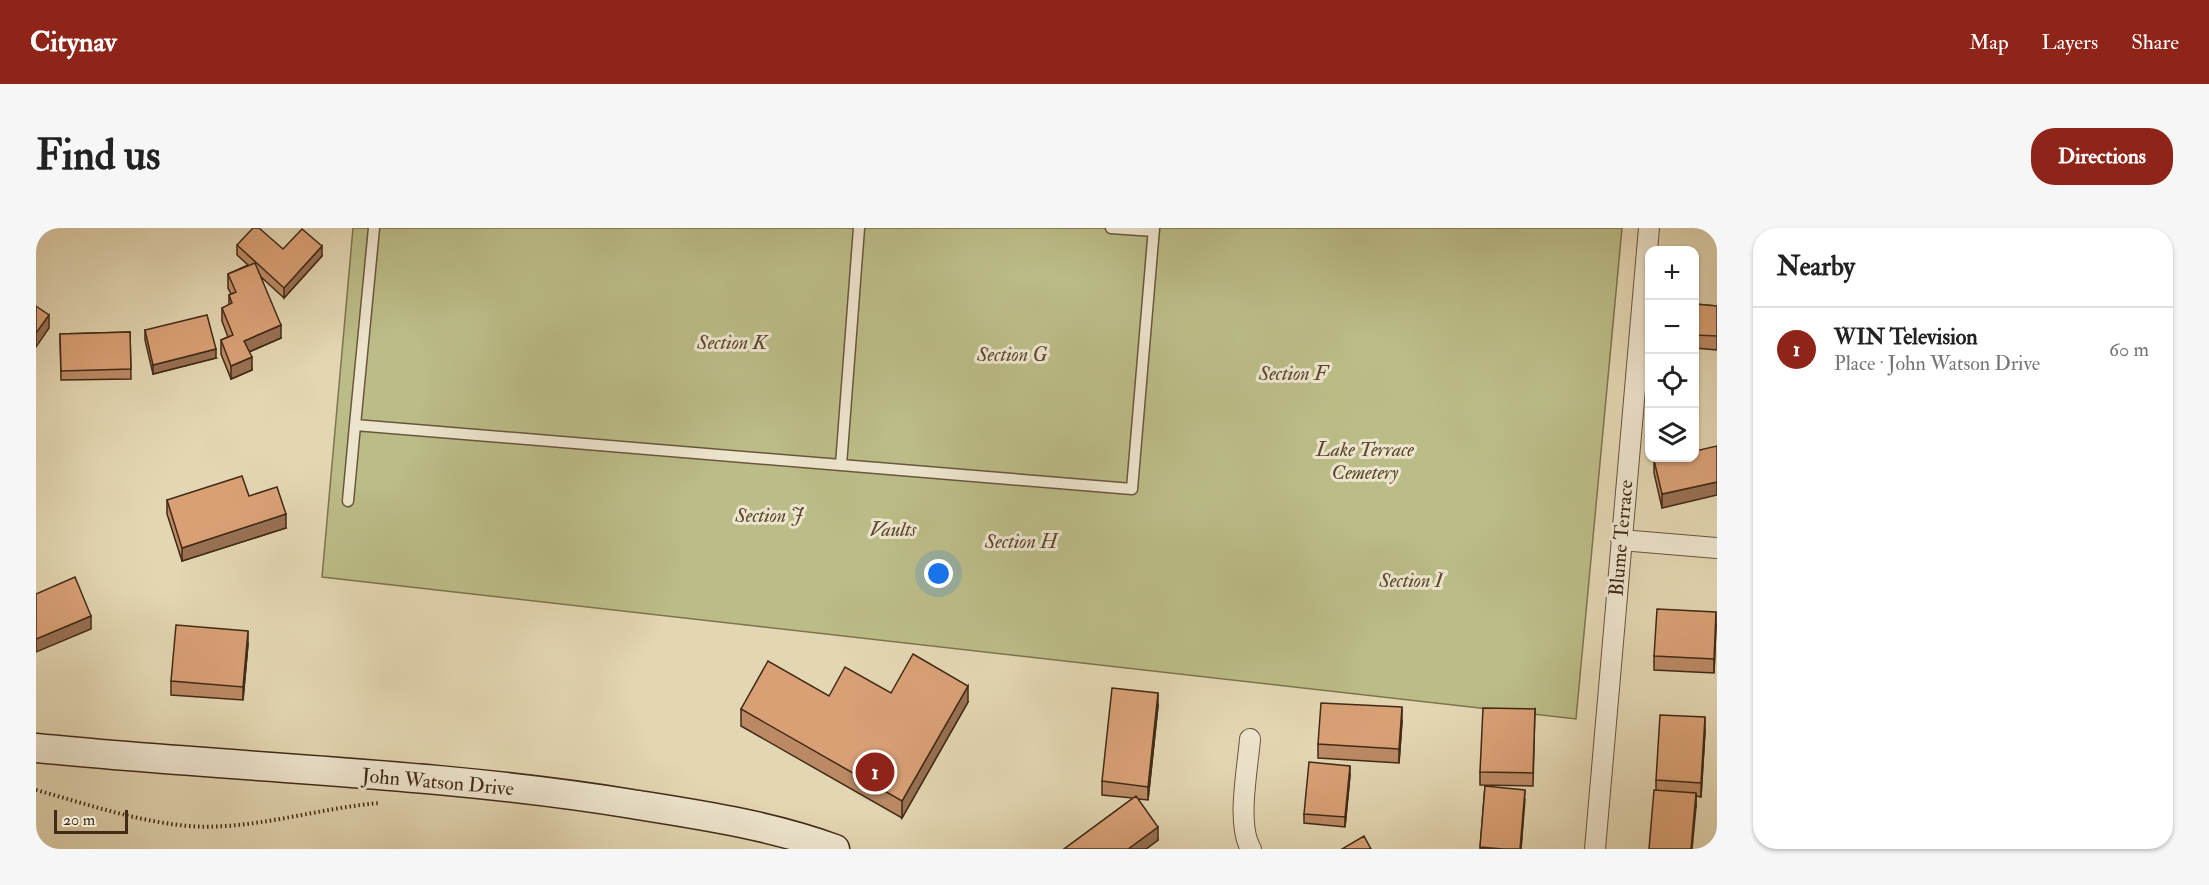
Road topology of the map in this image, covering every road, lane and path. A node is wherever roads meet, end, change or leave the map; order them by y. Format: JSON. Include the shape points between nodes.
{"nodes":[{"id":1,"x":374,"y":228,"type":"edge"},
{"id":2,"x":859,"y":228,"type":"edge"},
{"id":3,"x":1111,"y":228,"type":"edge"},
{"id":4,"x":1649,"y":228,"type":"edge"},
{"id":5,"x":1154,"y":230,"type":"edge"},
{"id":6,"x":355,"y":425,"type":"junction"},
{"id":7,"x":841,"y":465,"type":"junction"},
{"id":8,"x":348,"y":501,"type":"dead end"},
{"id":9,"x":1621,"y":540,"type":"junction"},
{"id":10,"x":1717,"y":548,"type":"edge"},
{"id":11,"x":1250,"y":739,"type":"dead end"},
{"id":12,"x":36,"y":748,"type":"edge"},
{"id":13,"x":36,"y":790,"type":"edge"},
{"id":14,"x":385,"y":803,"type":"dead end"},
{"id":15,"x":835,"y":849,"type":"edge"},
{"id":16,"x":1251,"y":849,"type":"edge"},
{"id":17,"x":1595,"y":849,"type":"edge"}],
"edges":[{"from":1,"to":6,"type":"lane"},
{"from":2,"to":7,"type":"lane"},
{"from":3,"to":5,"type":"lane"},
{"from":4,"to":9,"type":"street","name":"Blume Terrace"},
{"from":5,"to":7,"type":"lane","via":[[1132,489]]},
{"from":6,"to":7,"type":"lane"},
{"from":6,"to":8,"type":"lane"},
{"from":9,"to":10,"type":"street"},
{"from":9,"to":17,"type":"street","name":"Blume Terrace"},
{"from":11,"to":16,"type":"street","via":[[1244,824]]},
{"from":12,"to":15,"type":"street","name":"John Watson Drive","via":[[588,796],[755,825]]},
{"from":13,"to":14,"type":"path","via":[[118,815],[190,826],[240,824]]}]}
